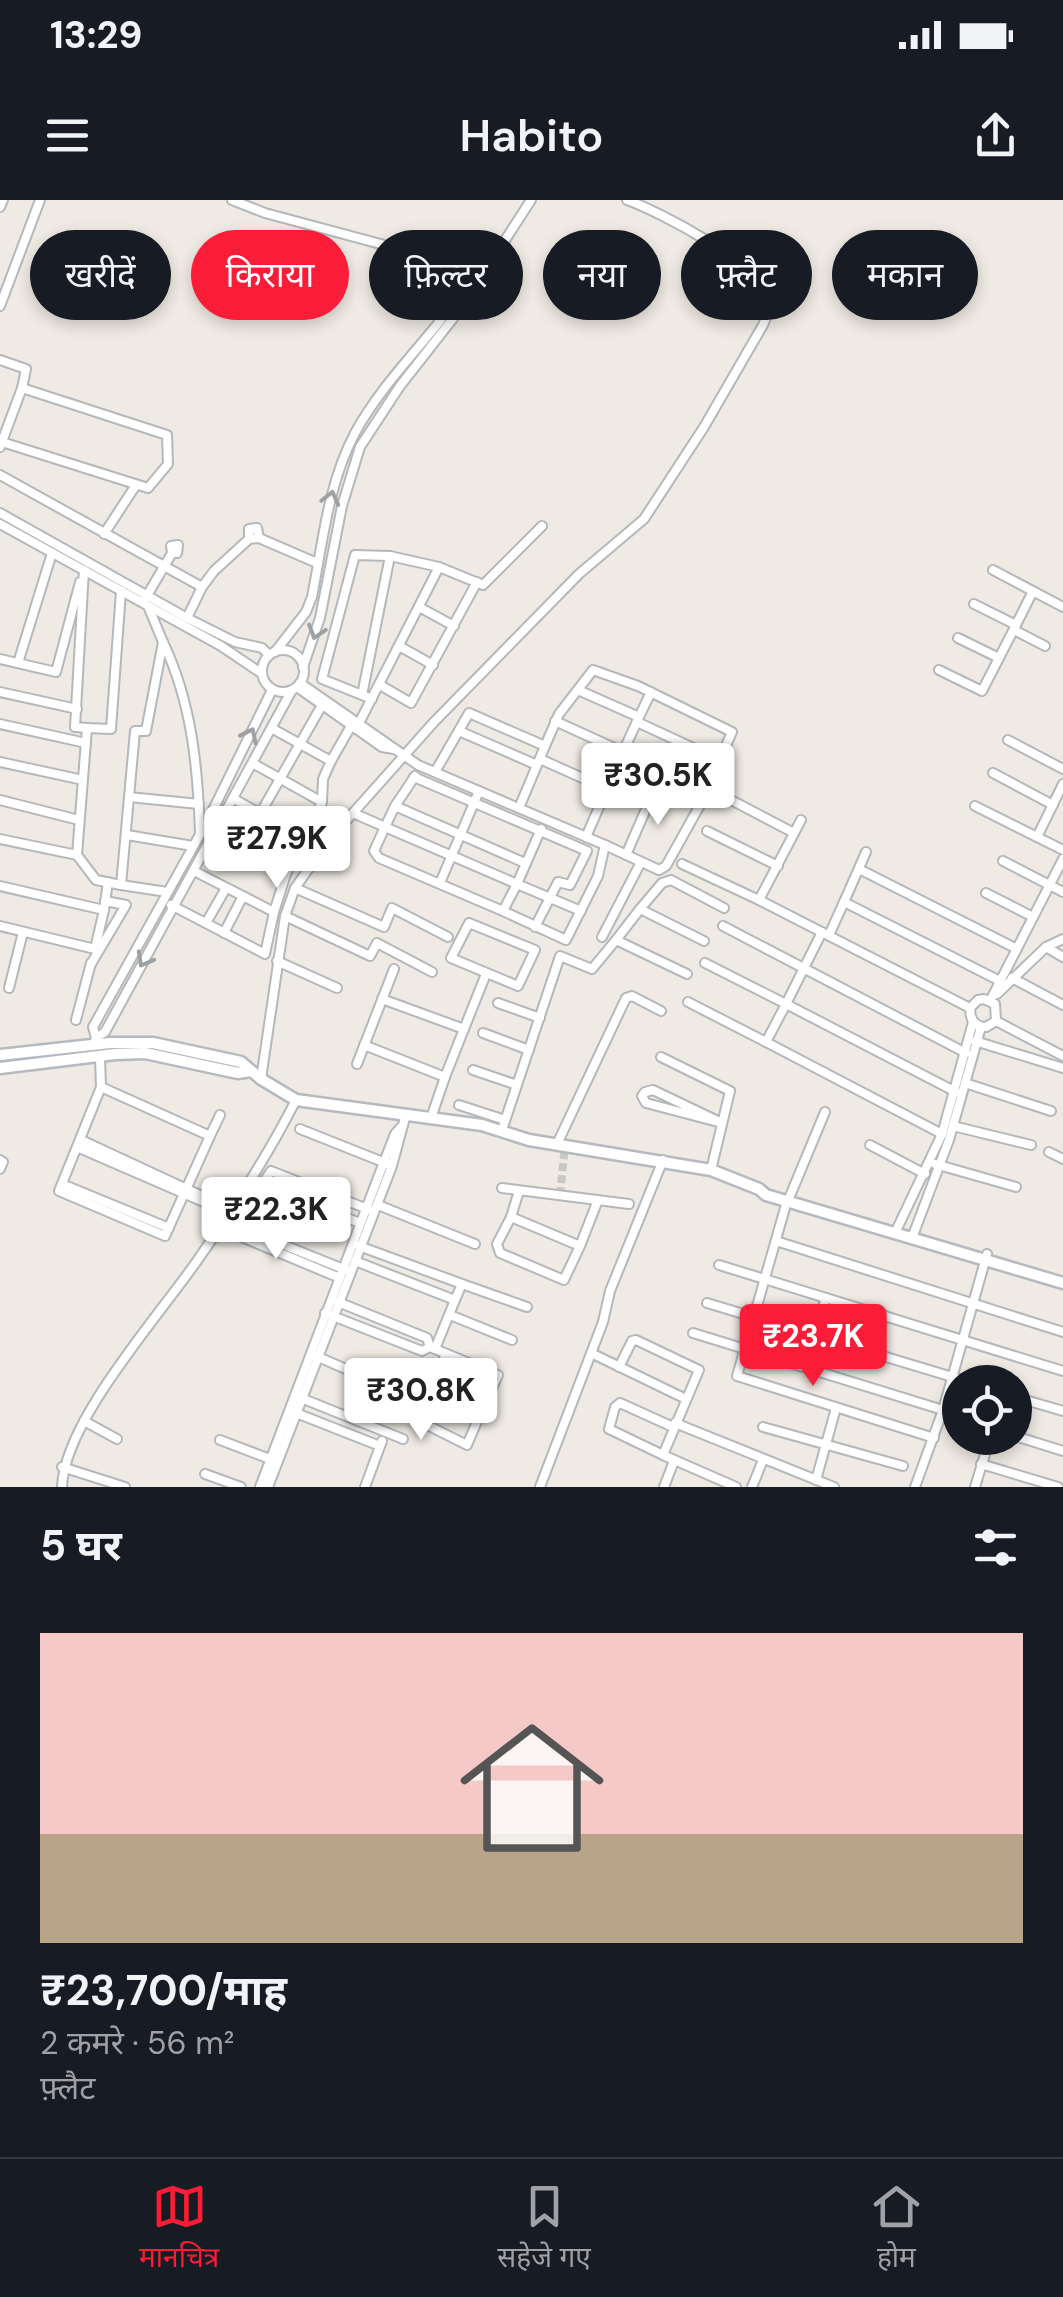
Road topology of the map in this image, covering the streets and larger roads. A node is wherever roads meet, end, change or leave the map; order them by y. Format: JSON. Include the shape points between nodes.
{"nodes":[{"id":1,"x":3,"y":200,"type":"edge"},
{"id":2,"x":40,"y":200,"type":"edge"},
{"id":3,"x":232,"y":200,"type":"edge"},
{"id":4,"x":531,"y":200,"type":"edge"},
{"id":5,"x":627,"y":200,"type":"edge"},
{"id":6,"x":0,"y":207,"type":"edge"},
{"id":7,"x":512,"y":230,"type":"edge"},
{"id":8,"x":369,"y":241,"type":"edge"},
{"id":9,"x":0,"y":306,"type":"edge"},
{"id":10,"x":440,"y":320,"type":"edge"},
{"id":11,"x":453,"y":320,"type":"edge"},
{"id":12,"x":428,"y":352,"type":"junction"},
{"id":13,"x":409,"y":359,"type":"junction"},
{"id":14,"x":0,"y":360,"type":"edge"},
{"id":15,"x":403,"y":374,"type":"junction"},
{"id":16,"x":388,"y":385,"type":"junction"},
{"id":17,"x":22,"y":388,"type":"junction"},
{"id":18,"x":389,"y":400,"type":"junction"},
{"id":19,"x":1,"y":444,"type":"edge"},
{"id":20,"x":0,"y":475,"type":"edge"},
{"id":21,"x":136,"y":484,"type":"junction"},
{"id":22,"x":0,"y":514,"type":"edge"},
{"id":23,"x":0,"y":524,"type":"edge"},
{"id":24,"x":542,"y":526,"type":"dead end"},
{"id":25,"x":104,"y":534,"type":"junction"},
{"id":26,"x":322,"y":539,"type":"junction"},
{"id":27,"x":335,"y":542,"type":"junction"},
{"id":28,"x":52,"y":553,"type":"junction"},
{"id":29,"x":172,"y":553,"type":"dead end"},
{"id":30,"x":390,"y":556,"type":"junction"},
{"id":31,"x":316,"y":563,"type":"junction"},
{"id":32,"x":164,"y":567,"type":"junction"},
{"id":33,"x":440,"y":567,"type":"junction"},
{"id":34,"x":84,"y":570,"type":"junction"},
{"id":35,"x":992,"y":570,"type":"dead end"},
{"id":36,"x":477,"y":582,"type":"junction"},
{"id":37,"x":202,"y":587,"type":"junction"},
{"id":38,"x":121,"y":591,"type":"junction"},
{"id":39,"x":1033,"y":591,"type":"junction"},
{"id":40,"x":146,"y":602,"type":"junction"},
{"id":41,"x":974,"y":604,"type":"dead end"},
{"id":42,"x":419,"y":606,"type":"junction"},
{"id":43,"x":1063,"y":607,"type":"edge"},
{"id":44,"x":185,"y":621,"type":"junction"},
{"id":45,"x":454,"y":626,"type":"junction"},
{"id":46,"x":1015,"y":627,"type":"junction"},
{"id":47,"x":958,"y":638,"type":"dead end"},
{"id":48,"x":163,"y":642,"type":"junction"},
{"id":49,"x":400,"y":646,"type":"junction"},
{"id":50,"x":1045,"y":646,"type":"dead end"},
{"id":51,"x":272,"y":653,"type":"junction"},
{"id":52,"x":999,"y":658,"type":"junction"},
{"id":53,"x":0,"y":659,"type":"edge"},
{"id":54,"x":18,"y":664,"type":"junction"},
{"id":55,"x":433,"y":665,"type":"junction"},
{"id":56,"x":304,"y":668,"type":"junction"},
{"id":57,"x":324,"y":670,"type":"junction"},
{"id":58,"x":939,"y":670,"type":"dead end"},
{"id":59,"x":56,"y":672,"type":"junction"},
{"id":60,"x":262,"y":673,"type":"junction"},
{"id":61,"x":79,"y":678,"type":"junction"},
{"id":62,"x":380,"y":685,"type":"junction"},
{"id":63,"x":296,"y":687,"type":"junction"},
{"id":64,"x":272,"y":690,"type":"junction"},
{"id":65,"x":578,"y":690,"type":"junction"},
{"id":66,"x":0,"y":692,"type":"edge"},
{"id":67,"x":651,"y":692,"type":"junction"},
{"id":68,"x":367,"y":697,"type":"junction"},
{"id":69,"x":322,"y":705,"type":"junction"},
{"id":70,"x":77,"y":709,"type":"junction"},
{"id":71,"x":638,"y":720,"type":"junction"},
{"id":72,"x":555,"y":722,"type":"junction"},
{"id":73,"x":0,"y":724,"type":"edge"},
{"id":74,"x":355,"y":726,"type":"junction"},
{"id":75,"x":87,"y":728,"type":"junction"},
{"id":76,"x":111,"y":729,"type":"junction"},
{"id":77,"x":274,"y":729,"type":"junction"},
{"id":78,"x":459,"y":731,"type":"junction"},
{"id":79,"x":135,"y":732,"type":"junction"},
{"id":80,"x":1008,"y":740,"type":"dead end"},
{"id":81,"x":86,"y":744,"type":"junction"},
{"id":82,"x":300,"y":744,"type":"junction"},
{"id":83,"x":545,"y":746,"type":"junction"},
{"id":84,"x":623,"y":750,"type":"junction"},
{"id":85,"x":404,"y":756,"type":"junction"},
{"id":86,"x":331,"y":760,"type":"junction"},
{"id":87,"x":720,"y":760,"type":"junction"},
{"id":88,"x":0,"y":762,"type":"edge"},
{"id":89,"x":539,"y":762,"type":"junction"},
{"id":90,"x":254,"y":764,"type":"junction"},
{"id":91,"x":424,"y":768,"type":"junction"},
{"id":92,"x":615,"y":769,"type":"junction"},
{"id":93,"x":1063,"y":769,"type":"edge"},
{"id":94,"x":436,"y":772,"type":"junction"},
{"id":95,"x":993,"y":773,"type":"dead end"},
{"id":96,"x":414,"y":777,"type":"junction"},
{"id":97,"x":280,"y":778,"type":"junction"},
{"id":98,"x":84,"y":780,"type":"junction"},
{"id":99,"x":1063,"y":784,"type":"edge"},
{"id":100,"x":656,"y":786,"type":"junction"},
{"id":101,"x":708,"y":786,"type":"junction"},
{"id":102,"x":607,"y":789,"type":"junction"},
{"id":103,"x":479,"y":791,"type":"junction"},
{"id":104,"x":130,"y":796,"type":"junction"},
{"id":105,"x":234,"y":799,"type":"junction"},
{"id":106,"x":0,"y":800,"type":"edge"},
{"id":107,"x":733,"y":801,"type":"dead end"},
{"id":108,"x":322,"y":802,"type":"junction"},
{"id":109,"x":474,"y":802,"type":"junction"},
{"id":110,"x":199,"y":804,"type":"junction"},
{"id":111,"x":700,"y":804,"type":"junction"},
{"id":112,"x":1053,"y":805,"type":"junction"},
{"id":113,"x":396,"y":806,"type":"junction"},
{"id":114,"x":975,"y":806,"type":"dead end"},
{"id":115,"x":518,"y":808,"type":"junction"},
{"id":116,"x":260,"y":814,"type":"junction"},
{"id":117,"x":353,"y":814,"type":"junction"},
{"id":118,"x":79,"y":820,"type":"junction"},
{"id":119,"x":208,"y":820,"type":"junction"},
{"id":120,"x":546,"y":820,"type":"junction"},
{"id":121,"x":801,"y":820,"type":"dead end"},
{"id":122,"x":219,"y":827,"type":"junction"},
{"id":123,"x":386,"y":827,"type":"junction"},
{"id":124,"x":540,"y":831,"type":"junction"},
{"id":125,"x":708,"y":831,"type":"dead end"},
{"id":126,"x":794,"y":833,"type":"junction"},
{"id":127,"x":200,"y":834,"type":"junction"},
{"id":128,"x":127,"y":836,"type":"junction"},
{"id":129,"x":213,"y":836,"type":"junction"},
{"id":130,"x":462,"y":837,"type":"junction"},
{"id":131,"x":1037,"y":837,"type":"junction"},
{"id":132,"x":304,"y":838,"type":"junction"},
{"id":133,"x":588,"y":838,"type":"junction"},
{"id":134,"x":0,"y":839,"type":"edge"},
{"id":135,"x":605,"y":844,"type":"junction"},
{"id":136,"x":193,"y":846,"type":"junction"},
{"id":137,"x":1063,"y":850,"type":"edge"},
{"id":138,"x":587,"y":851,"type":"junction"},
{"id":139,"x":866,"y":852,"type":"dead end"},
{"id":140,"x":453,"y":854,"type":"junction"},
{"id":141,"x":626,"y":855,"type":"junction"},
{"id":142,"x":76,"y":856,"type":"junction"},
{"id":143,"x":1063,"y":859,"type":"edge"},
{"id":144,"x":1003,"y":861,"type":"dead end"},
{"id":145,"x":641,"y":862,"type":"junction"},
{"id":146,"x":526,"y":863,"type":"junction"},
{"id":147,"x":682,"y":864,"type":"dead end"},
{"id":148,"x":778,"y":866,"type":"junction"},
{"id":149,"x":858,"y":869,"type":"junction"},
{"id":150,"x":194,"y":871,"type":"junction"},
{"id":151,"x":286,"y":874,"type":"junction"},
{"id":152,"x":108,"y":882,"type":"junction"},
{"id":153,"x":440,"y":883,"type":"junction"},
{"id":154,"x":517,"y":884,"type":"junction"},
{"id":155,"x":121,"y":885,"type":"junction"},
{"id":156,"x":1050,"y":885,"type":"junction"},
{"id":157,"x":0,"y":886,"type":"edge"},
{"id":158,"x":226,"y":888,"type":"junction"},
{"id":159,"x":295,"y":888,"type":"junction"},
{"id":160,"x":986,"y":892,"type":"dead end"},
{"id":161,"x":1063,"y":892,"type":"edge"},
{"id":162,"x":164,"y":896,"type":"junction"},
{"id":163,"x":243,"y":896,"type":"junction"},
{"id":164,"x":550,"y":899,"type":"junction"},
{"id":165,"x":759,"y":900,"type":"junction"},
{"id":166,"x":844,"y":902,"type":"junction"},
{"id":167,"x":104,"y":906,"type":"junction"},
{"id":168,"x":174,"y":906,"type":"junction"},
{"id":169,"x":724,"y":908,"type":"dead end"},
{"id":170,"x":640,"y":909,"type":"junction"},
{"id":171,"x":274,"y":912,"type":"junction"},
{"id":172,"x":503,"y":912,"type":"junction"},
{"id":173,"x":581,"y":912,"type":"junction"},
{"id":174,"x":285,"y":916,"type":"junction"},
{"id":175,"x":1033,"y":917,"type":"junction"},
{"id":176,"x":206,"y":923,"type":"junction"},
{"id":177,"x":0,"y":926,"type":"edge"},
{"id":178,"x":722,"y":926,"type":"dead end"},
{"id":179,"x":384,"y":927,"type":"junction"},
{"id":180,"x":534,"y":927,"type":"junction"},
{"id":181,"x":24,"y":932,"type":"junction"},
{"id":182,"x":224,"y":932,"type":"junction"},
{"id":183,"x":825,"y":934,"type":"junction"},
{"id":184,"x":448,"y":937,"type":"dead end"},
{"id":185,"x":602,"y":937,"type":"dead end"},
{"id":186,"x":1063,"y":939,"type":"edge"},
{"id":187,"x":616,"y":940,"type":"junction"},
{"id":188,"x":704,"y":941,"type":"dead end"},
{"id":189,"x":377,"y":943,"type":"junction"},
{"id":190,"x":95,"y":948,"type":"junction"},
{"id":191,"x":1046,"y":948,"type":"junction"},
{"id":192,"x":1017,"y":949,"type":"junction"},
{"id":193,"x":1063,"y":958,"type":"edge"},
{"id":194,"x":277,"y":960,"type":"junction"},
{"id":195,"x":704,"y":963,"type":"dead end"},
{"id":196,"x":91,"y":964,"type":"junction"},
{"id":197,"x":0,"y":966,"type":"edge"},
{"id":198,"x":14,"y":968,"type":"junction"},
{"id":199,"x":804,"y":968,"type":"junction"},
{"id":200,"x":394,"y":970,"type":"dead end"},
{"id":201,"x":432,"y":972,"type":"dead end"},
{"id":202,"x":486,"y":974,"type":"junction"},
{"id":203,"x":687,"y":974,"type":"dead end"},
{"id":204,"x":1012,"y":978,"type":"junction"},
{"id":205,"x":1000,"y":981,"type":"junction"},
{"id":206,"x":9,"y":988,"type":"dead end"},
{"id":207,"x":338,"y":988,"type":"dead end"},
{"id":208,"x":382,"y":999,"type":"junction"},
{"id":209,"x":990,"y":1001,"type":"junction"},
{"id":210,"x":688,"y":1002,"type":"dead end"},
{"id":211,"x":498,"y":1003,"type":"dead end"},
{"id":212,"x":786,"y":1004,"type":"junction"},
{"id":213,"x":1063,"y":1005,"type":"edge"},
{"id":214,"x":970,"y":1008,"type":"junction"},
{"id":215,"x":661,"y":1011,"type":"dead end"},
{"id":216,"x":540,"y":1018,"type":"junction"},
{"id":217,"x":76,"y":1020,"type":"dead end"},
{"id":218,"x":996,"y":1020,"type":"junction"},
{"id":219,"x":977,"y":1025,"type":"junction"},
{"id":220,"x":464,"y":1029,"type":"junction"},
{"id":221,"x":483,"y":1033,"type":"dead end"},
{"id":222,"x":975,"y":1041,"type":"junction"},
{"id":223,"x":766,"y":1042,"type":"junction"},
{"id":224,"x":364,"y":1045,"type":"junction"},
{"id":225,"x":96,"y":1047,"type":"junction"},
{"id":226,"x":529,"y":1050,"type":"junction"},
{"id":227,"x":966,"y":1053,"type":"junction"},
{"id":228,"x":0,"y":1055,"type":"edge"},
{"id":229,"x":661,"y":1056,"type":"dead end"},
{"id":230,"x":1063,"y":1056,"type":"edge"},
{"id":231,"x":357,"y":1064,"type":"dead end"},
{"id":232,"x":0,"y":1068,"type":"edge"},
{"id":233,"x":1063,"y":1068,"type":"edge"},
{"id":234,"x":473,"y":1070,"type":"dead end"},
{"id":235,"x":256,"y":1075,"type":"junction"},
{"id":236,"x":445,"y":1076,"type":"junction"},
{"id":237,"x":965,"y":1083,"type":"junction"},
{"id":238,"x":517,"y":1085,"type":"junction"},
{"id":239,"x":100,"y":1087,"type":"junction"},
{"id":240,"x":956,"y":1092,"type":"junction"},
{"id":241,"x":296,"y":1100,"type":"junction"},
{"id":242,"x":458,"y":1105,"type":"dead end"},
{"id":243,"x":1051,"y":1110,"type":"dead end"},
{"id":244,"x":826,"y":1112,"type":"dead end"},
{"id":245,"x":220,"y":1115,"type":"dead end"},
{"id":246,"x":431,"y":1118,"type":"junction"},
{"id":247,"x":405,"y":1120,"type":"junction"},
{"id":248,"x":722,"y":1123,"type":"junction"},
{"id":249,"x":503,"y":1125,"type":"junction"},
{"id":250,"x":953,"y":1126,"type":"junction"},
{"id":251,"x":300,"y":1129,"type":"dead end"},
{"id":252,"x":942,"y":1134,"type":"junction"},
{"id":253,"x":210,"y":1136,"type":"junction"},
{"id":254,"x":79,"y":1144,"type":"junction"},
{"id":255,"x":558,"y":1144,"type":"junction"},
{"id":256,"x":870,"y":1145,"type":"dead end"},
{"id":257,"x":1031,"y":1145,"type":"dead end"},
{"id":258,"x":1049,"y":1152,"type":"dead end"},
{"id":259,"x":1063,"y":1159,"type":"edge"},
{"id":260,"x":0,"y":1160,"type":"edge"},
{"id":261,"x":663,"y":1160,"type":"junction"},
{"id":262,"x":388,"y":1164,"type":"junction"},
{"id":263,"x":935,"y":1164,"type":"junction"},
{"id":264,"x":0,"y":1169,"type":"edge"},
{"id":265,"x":711,"y":1170,"type":"junction"},
{"id":266,"x":925,"y":1174,"type":"junction"},
{"id":267,"x":1016,"y":1187,"type":"dead end"},
{"id":268,"x":502,"y":1188,"type":"dead end"},
{"id":269,"x":520,"y":1190,"type":"junction"},
{"id":270,"x":185,"y":1191,"type":"junction"},
{"id":271,"x":788,"y":1199,"type":"junction"},
{"id":272,"x":598,"y":1200,"type":"junction"},
{"id":273,"x":629,"y":1204,"type":"dead end"},
{"id":274,"x":373,"y":1208,"type":"junction"},
{"id":275,"x":227,"y":1211,"type":"junction"},
{"id":276,"x":511,"y":1217,"type":"junction"},
{"id":277,"x":360,"y":1223,"type":"junction"},
{"id":278,"x":222,"y":1225,"type":"junction"},
{"id":279,"x":896,"y":1230,"type":"junction"},
{"id":280,"x":914,"y":1235,"type":"junction"},
{"id":281,"x":776,"y":1241,"type":"junction"},
{"id":282,"x":475,"y":1244,"type":"dead end"},
{"id":283,"x":356,"y":1245,"type":"junction"},
{"id":284,"x":580,"y":1246,"type":"junction"},
{"id":285,"x":986,"y":1257,"type":"junction"},
{"id":286,"x":355,"y":1261,"type":"junction"},
{"id":287,"x":719,"y":1265,"type":"dead end"},
{"id":288,"x":344,"y":1275,"type":"junction"},
{"id":289,"x":764,"y":1279,"type":"junction"},
{"id":290,"x":1063,"y":1280,"type":"edge"},
{"id":291,"x":462,"y":1284,"type":"junction"},
{"id":292,"x":826,"y":1298,"type":"junction"},
{"id":293,"x":456,"y":1300,"type":"junction"},
{"id":294,"x":338,"y":1302,"type":"junction"},
{"id":295,"x":707,"y":1303,"type":"dead end"},
{"id":296,"x":975,"y":1304,"type":"junction"},
{"id":297,"x":527,"y":1307,"type":"dead end"},
{"id":298,"x":328,"y":1315,"type":"junction"},
{"id":299,"x":450,"y":1315,"type":"junction"},
{"id":300,"x":884,"y":1315,"type":"junction"},
{"id":301,"x":754,"y":1316,"type":"junction"},
{"id":302,"x":1063,"y":1332,"type":"edge"},
{"id":303,"x":693,"y":1333,"type":"dead end"},
{"id":304,"x":814,"y":1334,"type":"junction"},
{"id":305,"x":512,"y":1340,"type":"dead end"},
{"id":306,"x":964,"y":1341,"type":"junction"},
{"id":307,"x":432,"y":1348,"type":"junction"},
{"id":308,"x":745,"y":1348,"type":"junction"},
{"id":309,"x":873,"y":1351,"type":"junction"},
{"id":310,"x":591,"y":1353,"type":"junction"},
{"id":311,"x":446,"y":1354,"type":"junction"},
{"id":312,"x":316,"y":1356,"type":"junction"},
{"id":313,"x":957,"y":1365,"type":"edge"},
{"id":314,"x":619,"y":1367,"type":"junction"},
{"id":315,"x":1063,"y":1371,"type":"edge"},
{"id":316,"x":942,"y":1374,"type":"edge"},
{"id":317,"x":432,"y":1387,"type":"junction"},
{"id":318,"x":297,"y":1397,"type":"junction"},
{"id":319,"x":686,"y":1399,"type":"junction"},
{"id":320,"x":1032,"y":1402,"type":"edge"},
{"id":321,"x":424,"y":1403,"type":"junction"},
{"id":322,"x":836,"y":1408,"type":"junction"},
{"id":323,"x":482,"y":1410,"type":"junction"},
{"id":324,"x":942,"y":1410,"type":"edge"},
{"id":325,"x":292,"y":1411,"type":"junction"},
{"id":326,"x":1063,"y":1411,"type":"edge"},
{"id":327,"x":942,"y":1413,"type":"edge"},
{"id":328,"x":84,"y":1421,"type":"junction"},
{"id":329,"x":674,"y":1425,"type":"junction"},
{"id":330,"x":763,"y":1426,"type":"dead end"},
{"id":331,"x":385,"y":1432,"type":"junction"},
{"id":332,"x":934,"y":1438,"type":"junction"},
{"id":333,"x":403,"y":1439,"type":"dead end"},
{"id":334,"x":117,"y":1440,"type":"dead end"},
{"id":335,"x":220,"y":1440,"type":"dead end"},
{"id":336,"x":1032,"y":1441,"type":"edge"},
{"id":337,"x":826,"y":1444,"type":"junction"},
{"id":338,"x":380,"y":1446,"type":"junction"},
{"id":339,"x":1063,"y":1451,"type":"edge"},
{"id":340,"x":663,"y":1455,"type":"junction"},
{"id":341,"x":984,"y":1455,"type":"edge"},
{"id":342,"x":270,"y":1459,"type":"junction"},
{"id":343,"x":674,"y":1460,"type":"junction"},
{"id":344,"x":762,"y":1460,"type":"junction"},
{"id":345,"x":981,"y":1464,"type":"junction"},
{"id":346,"x":903,"y":1466,"type":"dead end"},
{"id":347,"x":62,"y":1467,"type":"junction"},
{"id":348,"x":205,"y":1474,"type":"dead end"},
{"id":349,"x":816,"y":1480,"type":"junction"},
{"id":350,"x":62,"y":1487,"type":"edge"},
{"id":351,"x":125,"y":1487,"type":"edge"},
{"id":352,"x":241,"y":1487,"type":"edge"},
{"id":353,"x":260,"y":1487,"type":"edge"},
{"id":354,"x":268,"y":1487,"type":"edge"},
{"id":355,"x":365,"y":1487,"type":"edge"},
{"id":356,"x":540,"y":1487,"type":"edge"},
{"id":357,"x":664,"y":1487,"type":"edge"},
{"id":358,"x":736,"y":1487,"type":"edge"},
{"id":359,"x":752,"y":1487,"type":"edge"},
{"id":360,"x":834,"y":1487,"type":"edge"},
{"id":361,"x":914,"y":1487,"type":"edge"},
{"id":362,"x":975,"y":1487,"type":"edge"},
{"id":363,"x":1058,"y":1487,"type":"edge"}],
"edges":[{"from":1,"to":6,"type":"street"},
{"from":2,"to":9,"type":"street"},
{"from":3,"to":8,"type":"street"},
{"from":4,"to":7,"type":"street"},
{"from":5,"to":85,"type":"street","via":[[692,232],[765,286],[773,297],[767,318],[644,518],[579,574]]},
{"from":10,"to":13,"type":"street"},
{"from":11,"to":12,"type":"street"},
{"from":12,"to":13,"type":"street"},
{"from":12,"to":15,"type":"street"},
{"from":13,"to":15,"type":"street"},
{"from":14,"to":17,"type":"street","via":[[26,368]]},
{"from":15,"to":16,"type":"street"},
{"from":15,"to":18,"type":"street"},
{"from":16,"to":18,"type":"street"},
{"from":26,"to":16,"type":"street","one_way":true,"via":[[343,460]]},
{"from":17,"to":19,"type":"street"},
{"from":17,"to":21,"type":"street","via":[[167,436],[168,464],[148,488]]},
{"from":18,"to":27,"type":"street","via":[[360,447]]},
{"from":19,"to":21,"type":"street"},
{"from":20,"to":25,"type":"street"},
{"from":21,"to":25,"type":"street"},
{"from":22,"to":40,"type":"street"},
{"from":23,"to":28,"type":"street"},
{"from":24,"to":36,"type":"street","via":[[484,585]]},
{"from":25,"to":32,"type":"street"},
{"from":26,"to":27,"type":"street"},
{"from":26,"to":31,"type":"street"},
{"from":27,"to":56,"type":"street","one_way":true},
{"from":28,"to":34,"type":"street"},
{"from":28,"to":54,"type":"street"},
{"from":29,"to":32,"type":"street"},
{"from":30,"to":33,"type":"street"},
{"from":30,"to":57,"type":"street","via":[[355,556]]},
{"from":30,"to":68,"type":"street"},
{"from":31,"to":37,"type":"street","via":[[254,538]]},
{"from":31,"to":51,"type":"street","via":[[306,612]]},
{"from":32,"to":37,"type":"street"},
{"from":32,"to":40,"type":"street"},
{"from":33,"to":36,"type":"street"},
{"from":33,"to":42,"type":"street"},
{"from":34,"to":38,"type":"street"},
{"from":34,"to":59,"type":"street"},
{"from":34,"to":61,"type":"street"},
{"from":35,"to":39,"type":"street"},
{"from":36,"to":45,"type":"street"},
{"from":37,"to":44,"type":"street"},
{"from":38,"to":40,"type":"street"},
{"from":38,"to":76,"type":"street"},
{"from":39,"to":43,"type":"street"},
{"from":39,"to":46,"type":"street"},
{"from":40,"to":44,"type":"street"},
{"from":40,"to":48,"type":"street"},
{"from":41,"to":46,"type":"street"},
{"from":42,"to":45,"type":"street"},
{"from":42,"to":49,"type":"street"},
{"from":44,"to":51,"type":"street"},
{"from":44,"to":60,"type":"street"},
{"from":45,"to":55,"type":"street"},
{"from":46,"to":50,"type":"street"},
{"from":46,"to":52,"type":"street"},
{"from":47,"to":52,"type":"street"},
{"from":48,"to":79,"type":"street","via":[[146,731]]},
{"from":48,"to":110,"type":"street","via":[[192,730]]},
{"from":49,"to":55,"type":"street"},
{"from":49,"to":62,"type":"street"},
{"from":51,"to":56,"type":"street","via":[[296,654]]},
{"from":51,"to":60,"type":"street"},
{"from":52,"to":58,"type":"street","via":[[982,691]]},
{"from":53,"to":54,"type":"street"},
{"from":54,"to":59,"type":"street"},
{"from":55,"to":62,"type":"street","via":[[411,703]]},
{"from":56,"to":57,"type":"street"},
{"from":56,"to":63,"type":"street"},
{"from":57,"to":68,"type":"street","via":[[322,680]]},
{"from":59,"to":61,"type":"street"},
{"from":60,"to":64,"type":"street"},
{"from":61,"to":70,"type":"street"},
{"from":62,"to":68,"type":"street"},
{"from":63,"to":64,"type":"street"},
{"from":63,"to":69,"type":"street"},
{"from":63,"to":74,"type":"street"},
{"from":63,"to":77,"type":"street"},
{"from":119,"to":64,"type":"street","one_way":true},
{"from":65,"to":67,"type":"street","via":[[593,670]]},
{"from":65,"to":71,"type":"street"},
{"from":65,"to":72,"type":"street"},
{"from":66,"to":70,"type":"street"},
{"from":67,"to":71,"type":"street"},
{"from":67,"to":87,"type":"street","via":[[732,732]]},
{"from":68,"to":74,"type":"street"},
{"from":69,"to":74,"type":"street"},
{"from":69,"to":82,"type":"street"},
{"from":70,"to":75,"type":"street","via":[[75,727]]},
{"from":71,"to":84,"type":"street"},
{"from":71,"to":87,"type":"street"},
{"from":72,"to":83,"type":"street"},
{"from":72,"to":84,"type":"street"},
{"from":73,"to":81,"type":"street"},
{"from":74,"to":85,"type":"street"},
{"from":74,"to":86,"type":"street"},
{"from":75,"to":76,"type":"street"},
{"from":75,"to":81,"type":"street"},
{"from":76,"to":79,"type":"street"},
{"from":77,"to":82,"type":"street"},
{"from":77,"to":90,"type":"street"},
{"from":78,"to":83,"type":"street","via":[[470,713]]},
{"from":78,"to":89,"type":"street"},
{"from":78,"to":94,"type":"street"},
{"from":79,"to":104,"type":"street"},
{"from":80,"to":93,"type":"street"},
{"from":81,"to":98,"type":"street"},
{"from":82,"to":86,"type":"street"},
{"from":82,"to":97,"type":"street"},
{"from":83,"to":89,"type":"street"},
{"from":84,"to":92,"type":"street"},
{"from":84,"to":101,"type":"street"},
{"from":85,"to":91,"type":"street"},
{"from":85,"to":117,"type":"street"},
{"from":86,"to":108,"type":"street"},
{"from":87,"to":101,"type":"street"},
{"from":88,"to":98,"type":"street"},
{"from":89,"to":102,"type":"street"},
{"from":89,"to":115,"type":"street"},
{"from":90,"to":97,"type":"street"},
{"from":90,"to":105,"type":"street"},
{"from":91,"to":94,"type":"street"},
{"from":91,"to":96,"type":"street"},
{"from":92,"to":100,"type":"street"},
{"from":92,"to":102,"type":"street"},
{"from":94,"to":103,"type":"street"},
{"from":95,"to":112,"type":"street"},
{"from":96,"to":109,"type":"street"},
{"from":96,"to":113,"type":"street"},
{"from":97,"to":108,"type":"street"},
{"from":97,"to":116,"type":"street"},
{"from":98,"to":118,"type":"street"},
{"from":99,"to":112,"type":"street"},
{"from":100,"to":111,"type":"street"},
{"from":100,"to":141,"type":"street"},
{"from":101,"to":111,"type":"street"},
{"from":102,"to":133,"type":"street"},
{"from":103,"to":109,"type":"street"},
{"from":103,"to":115,"type":"street"},
{"from":104,"to":110,"type":"street"},
{"from":104,"to":128,"type":"street"},
{"from":105,"to":116,"type":"street"},
{"from":105,"to":122,"type":"street"},
{"from":106,"to":118,"type":"street"},
{"from":107,"to":126,"type":"street"},
{"from":108,"to":132,"type":"street"},
{"from":109,"to":124,"type":"street"},
{"from":109,"to":130,"type":"street"},
{"from":110,"to":127,"type":"street"},
{"from":111,"to":145,"type":"street","via":[[666,866],[659,870]]},
{"from":112,"to":131,"type":"street"},
{"from":113,"to":123,"type":"street"},
{"from":113,"to":130,"type":"street"},
{"from":114,"to":131,"type":"street"},
{"from":115,"to":120,"type":"street"},
{"from":116,"to":132,"type":"street"},
{"from":117,"to":123,"type":"street"},
{"from":117,"to":159,"type":"street"},
{"from":118,"to":142,"type":"street"},
{"from":119,"to":122,"type":"street"},
{"from":119,"to":127,"type":"street"},
{"from":120,"to":124,"type":"street"},
{"from":120,"to":133,"type":"street"},
{"from":121,"to":126,"type":"street"},
{"from":122,"to":129,"type":"street"},
{"from":123,"to":140,"type":"street"},
{"from":123,"to":153,"type":"street","via":[[376,856]]},
{"from":124,"to":138,"type":"street"},
{"from":124,"to":146,"type":"street"},
{"from":125,"to":148,"type":"street"},
{"from":126,"to":148,"type":"street"},
{"from":127,"to":136,"type":"street"},
{"from":128,"to":136,"type":"street"},
{"from":128,"to":155,"type":"street"},
{"from":129,"to":150,"type":"street"},
{"from":129,"to":151,"type":"street"},
{"from":130,"to":140,"type":"street"},
{"from":130,"to":146,"type":"street"},
{"from":131,"to":137,"type":"street"},
{"from":132,"to":151,"type":"street"},
{"from":133,"to":135,"type":"street"},
{"from":133,"to":138,"type":"street"},
{"from":134,"to":142,"type":"street"},
{"from":135,"to":141,"type":"street"},
{"from":135,"to":173,"type":"street"},
{"from":136,"to":162,"type":"street"},
{"from":138,"to":164,"type":"street","via":[[570,885],[558,882]]},
{"from":139,"to":149,"type":"street"},
{"from":140,"to":153,"type":"street"},
{"from":140,"to":154,"type":"street"},
{"from":141,"to":145,"type":"street"},
{"from":142,"to":152,"type":"street","via":[[96,880]]},
{"from":143,"to":156,"type":"street"},
{"from":144,"to":156,"type":"street"},
{"from":145,"to":185,"type":"street"},
{"from":146,"to":154,"type":"street"},
{"from":147,"to":165,"type":"street"},
{"from":148,"to":165,"type":"street"},
{"from":149,"to":166,"type":"street"},
{"from":149,"to":192,"type":"street"},
{"from":150,"to":158,"type":"street"},
{"from":150,"to":168,"type":"street"},
{"from":151,"to":171,"type":"street"},
{"from":152,"to":155,"type":"street"},
{"from":152,"to":167,"type":"street"},
{"from":153,"to":172,"type":"street"},
{"from":154,"to":164,"type":"street"},
{"from":154,"to":172,"type":"street"},
{"from":155,"to":162,"type":"street"},
{"from":156,"to":161,"type":"street"},
{"from":156,"to":175,"type":"street"},
{"from":157,"to":167,"type":"street"},
{"from":158,"to":163,"type":"street"},
{"from":158,"to":176,"type":"street"},
{"from":159,"to":174,"type":"street"},
{"from":159,"to":179,"type":"street"},
{"from":160,"to":175,"type":"street"},
{"from":162,"to":168,"type":"street"},
{"from":162,"to":225,"type":"street","via":[[93,1028]]},
{"from":163,"to":171,"type":"street"},
{"from":163,"to":182,"type":"street"},
{"from":164,"to":173,"type":"street"},
{"from":164,"to":180,"type":"street"},
{"from":165,"to":183,"type":"street"},
{"from":166,"to":183,"type":"street"},
{"from":166,"to":205,"type":"street"},
{"from":167,"to":190,"type":"street"},
{"from":167,"to":196,"type":"street","via":[[126,905]]},
{"from":168,"to":176,"type":"street"},
{"from":168,"to":225,"type":"street","one_way":true},
{"from":169,"to":170,"type":"street","via":[[671,880]]},
{"from":170,"to":187,"type":"street"},
{"from":170,"to":188,"type":"street"},
{"from":171,"to":182,"type":"street","via":[[265,954]]},
{"from":172,"to":180,"type":"street"},
{"from":173,"to":180,"type":"street","via":[[566,940]]},
{"from":174,"to":189,"type":"street","via":[[370,956]]},
{"from":174,"to":194,"type":"street"},
{"from":175,"to":192,"type":"street"},
{"from":176,"to":182,"type":"street"},
{"from":177,"to":181,"type":"street"},
{"from":178,"to":199,"type":"street"},
{"from":179,"to":184,"type":"street","via":[[392,908]]},
{"from":179,"to":189,"type":"street"},
{"from":181,"to":190,"type":"street"},
{"from":181,"to":198,"type":"street"},
{"from":183,"to":199,"type":"street"},
{"from":183,"to":214,"type":"street"},
{"from":186,"to":191,"type":"street"},
{"from":187,"to":203,"type":"street"},
{"from":187,"to":216,"type":"street","via":[[592,969],[560,956]]},
{"from":189,"to":201,"type":"street"},
{"from":190,"to":196,"type":"street"},
{"from":191,"to":193,"type":"street"},
{"from":191,"to":204,"type":"street"},
{"from":192,"to":205,"type":"street"},
{"from":194,"to":207,"type":"street"},
{"from":194,"to":235,"type":"street"},
{"from":195,"to":212,"type":"street"},
{"from":196,"to":217,"type":"street"},
{"from":197,"to":198,"type":"street"},
{"from":198,"to":206,"type":"street"},
{"from":199,"to":212,"type":"street"},
{"from":199,"to":227,"type":"street"},
{"from":200,"to":208,"type":"street"},
{"from":202,"to":202,"type":"street","via":[[451,958],[469,923],[534,950],[518,986]]},
{"from":202,"to":220,"type":"street"},
{"from":204,"to":209,"type":"street"},
{"from":204,"to":213,"type":"street"},
{"from":205,"to":209,"type":"street"},
{"from":208,"to":220,"type":"street"},
{"from":208,"to":224,"type":"street"},
{"from":209,"to":214,"type":"street"},
{"from":209,"to":218,"type":"street"},
{"from":210,"to":223,"type":"street"},
{"from":211,"to":216,"type":"street"},
{"from":212,"to":223,"type":"street"},
{"from":212,"to":240,"type":"street"},
{"from":214,"to":219,"type":"street"},
{"from":215,"to":255,"type":"street","via":[[626,998]]},
{"from":216,"to":226,"type":"street"},
{"from":218,"to":219,"type":"street"},
{"from":218,"to":230,"type":"street"},
{"from":219,"to":222,"type":"street"},
{"from":219,"to":227,"type":"street"},
{"from":220,"to":236,"type":"street"},
{"from":221,"to":226,"type":"street"},
{"from":222,"to":233,"type":"street"},
{"from":222,"to":237,"type":"street"},
{"from":223,"to":252,"type":"street"},
{"from":224,"to":231,"type":"street"},
{"from":224,"to":236,"type":"street"},
{"from":225,"to":228,"type":"street"},
{"from":225,"to":232,"type":"street"},
{"from":225,"to":235,"type":"street","via":[[153,1043],[241,1062]]},
{"from":225,"to":239,"type":"street"},
{"from":226,"to":238,"type":"street"},
{"from":227,"to":240,"type":"street"},
{"from":229,"to":248,"type":"street","via":[[727,1088]]},
{"from":234,"to":238,"type":"street"},
{"from":235,"to":241,"type":"street"},
{"from":236,"to":246,"type":"street"},
{"from":237,"to":243,"type":"street"},
{"from":237,"to":250,"type":"street"},
{"from":238,"to":249,"type":"street"},
{"from":239,"to":253,"type":"street"},
{"from":239,"to":254,"type":"street"},
{"from":240,"to":252,"type":"street"},
{"from":241,"to":247,"type":"street"},
{"from":241,"to":275,"type":"street"},
{"from":242,"to":249,"type":"street"},
{"from":244,"to":271,"type":"street"},
{"from":245,"to":253,"type":"street"},
{"from":246,"to":247,"type":"street"},
{"from":246,"to":249,"type":"street"},
{"from":247,"to":262,"type":"street"},
{"from":248,"to":248,"type":"street","via":[[646,1104],[653,1090]]},
{"from":248,"to":265,"type":"street"},
{"from":249,"to":255,"type":"street","via":[[529,1140]]},
{"from":250,"to":257,"type":"street"},
{"from":250,"to":263,"type":"street"},
{"from":251,"to":262,"type":"street"},
{"from":252,"to":263,"type":"street"},
{"from":253,"to":270,"type":"street"},
{"from":254,"to":270,"type":"street"},
{"from":254,"to":270,"type":"street","via":[[59,1191],[166,1236]]},
{"from":255,"to":261,"type":"street"},
{"from":256,"to":266,"type":"street"},
{"from":258,"to":259,"type":"street"},
{"from":260,"to":264,"type":"street"},
{"from":261,"to":265,"type":"street"},
{"from":261,"to":310,"type":"street"},
{"from":262,"to":274,"type":"street"},
{"from":263,"to":266,"type":"street"},
{"from":263,"to":267,"type":"street"},
{"from":263,"to":280,"type":"street"},
{"from":265,"to":271,"type":"street"},
{"from":266,"to":279,"type":"street"},
{"from":268,"to":269,"type":"street"},
{"from":269,"to":272,"type":"street"},
{"from":269,"to":276,"type":"street"},
{"from":270,"to":275,"type":"street"},
{"from":271,"to":279,"type":"street"},
{"from":271,"to":281,"type":"street"},
{"from":272,"to":273,"type":"street"},
{"from":272,"to":284,"type":"street"},
{"from":274,"to":277,"type":"street"},
{"from":274,"to":277,"type":"street","via":[[271,1171],[266,1176],[266,1186]]},
{"from":274,"to":282,"type":"street"},
{"from":274,"to":283,"type":"street"},
{"from":275,"to":278,"type":"street"},
{"from":276,"to":284,"type":"street"},
{"from":276,"to":284,"type":"street","via":[[497,1244],[500,1254],[564,1280]]},
{"from":277,"to":283,"type":"street"},
{"from":278,"to":288,"type":"street"},
{"from":278,"to":328,"type":"street"},
{"from":279,"to":280,"type":"street"},
{"from":280,"to":285,"type":"street"},
{"from":281,"to":289,"type":"street"},
{"from":281,"to":296,"type":"street"},
{"from":283,"to":286,"type":"street"},
{"from":283,"to":288,"type":"street"},
{"from":283,"to":291,"type":"street"},
{"from":285,"to":290,"type":"street"},
{"from":285,"to":296,"type":"street"},
{"from":286,"to":288,"type":"street"},
{"from":286,"to":293,"type":"street"},
{"from":287,"to":289,"type":"street"},
{"from":288,"to":294,"type":"street"},
{"from":288,"to":298,"type":"street"},
{"from":289,"to":292,"type":"street"},
{"from":289,"to":301,"type":"street"},
{"from":291,"to":293,"type":"street"},
{"from":291,"to":297,"type":"street"},
{"from":292,"to":300,"type":"street"},
{"from":292,"to":304,"type":"street"},
{"from":293,"to":299,"type":"street"},
{"from":294,"to":298,"type":"street"},
{"from":294,"to":307,"type":"street","via":[[427,1338]]},
{"from":295,"to":301,"type":"street"},
{"from":296,"to":302,"type":"street"},
{"from":296,"to":306,"type":"street"},
{"from":298,"to":307,"type":"street","via":[[422,1352]]},
{"from":298,"to":312,"type":"street"},
{"from":298,"to":318,"type":"street"},
{"from":299,"to":305,"type":"street"},
{"from":299,"to":307,"type":"street"},
{"from":300,"to":306,"type":"street"},
{"from":300,"to":309,"type":"street"},
{"from":301,"to":304,"type":"street"},
{"from":301,"to":308,"type":"street"},
{"from":303,"to":308,"type":"street"},
{"from":304,"to":309,"type":"street"},
{"from":306,"to":313,"type":"street"},
{"from":306,"to":315,"type":"street"},
{"from":307,"to":311,"type":"street"},
{"from":308,"to":322,"type":"street","via":[[737,1376]]},
{"from":308,"to":324,"type":"street"},
{"from":309,"to":316,"type":"street"},
{"from":310,"to":314,"type":"street"},
{"from":310,"to":356,"type":"street"},
{"from":311,"to":317,"type":"street"},
{"from":311,"to":323,"type":"street","via":[[498,1375]]},
{"from":312,"to":318,"type":"street"},
{"from":312,"to":321,"type":"street"},
{"from":314,"to":319,"type":"street"},
{"from":314,"to":319,"type":"street","via":[[636,1340],[698,1370]]},
{"from":317,"to":321,"type":"street"},
{"from":317,"to":323,"type":"street"},
{"from":318,"to":325,"type":"street"},
{"from":318,"to":331,"type":"street"},
{"from":319,"to":329,"type":"street"},
{"from":320,"to":326,"type":"street"},
{"from":321,"to":323,"type":"street","via":[[420,1422],[467,1444]]},
{"from":322,"to":332,"type":"street"},
{"from":322,"to":337,"type":"street"},
{"from":325,"to":338,"type":"street"},
{"from":325,"to":342,"type":"street"},
{"from":325,"to":354,"type":"street"},
{"from":327,"to":332,"type":"street"},
{"from":328,"to":334,"type":"street"},
{"from":328,"to":347,"type":"street"},
{"from":329,"to":340,"type":"street"},
{"from":329,"to":340,"type":"street","via":[[620,1403],[615,1407],[610,1429]]},
{"from":329,"to":344,"type":"street"},
{"from":330,"to":337,"type":"street"},
{"from":331,"to":333,"type":"street"},
{"from":331,"to":338,"type":"street"},
{"from":332,"to":361,"type":"street"},
{"from":335,"to":342,"type":"street"},
{"from":336,"to":339,"type":"street"},
{"from":337,"to":346,"type":"street"},
{"from":337,"to":349,"type":"street"},
{"from":338,"to":355,"type":"street"},
{"from":340,"to":343,"type":"street"},
{"from":341,"to":345,"type":"street"},
{"from":342,"to":353,"type":"street"},
{"from":343,"to":357,"type":"street"},
{"from":343,"to":358,"type":"street"},
{"from":344,"to":349,"type":"street"},
{"from":344,"to":359,"type":"street"},
{"from":345,"to":362,"type":"street"},
{"from":345,"to":363,"type":"street"},
{"from":347,"to":350,"type":"street"},
{"from":347,"to":351,"type":"street"},
{"from":348,"to":352,"type":"street"},
{"from":349,"to":360,"type":"street"}]}
